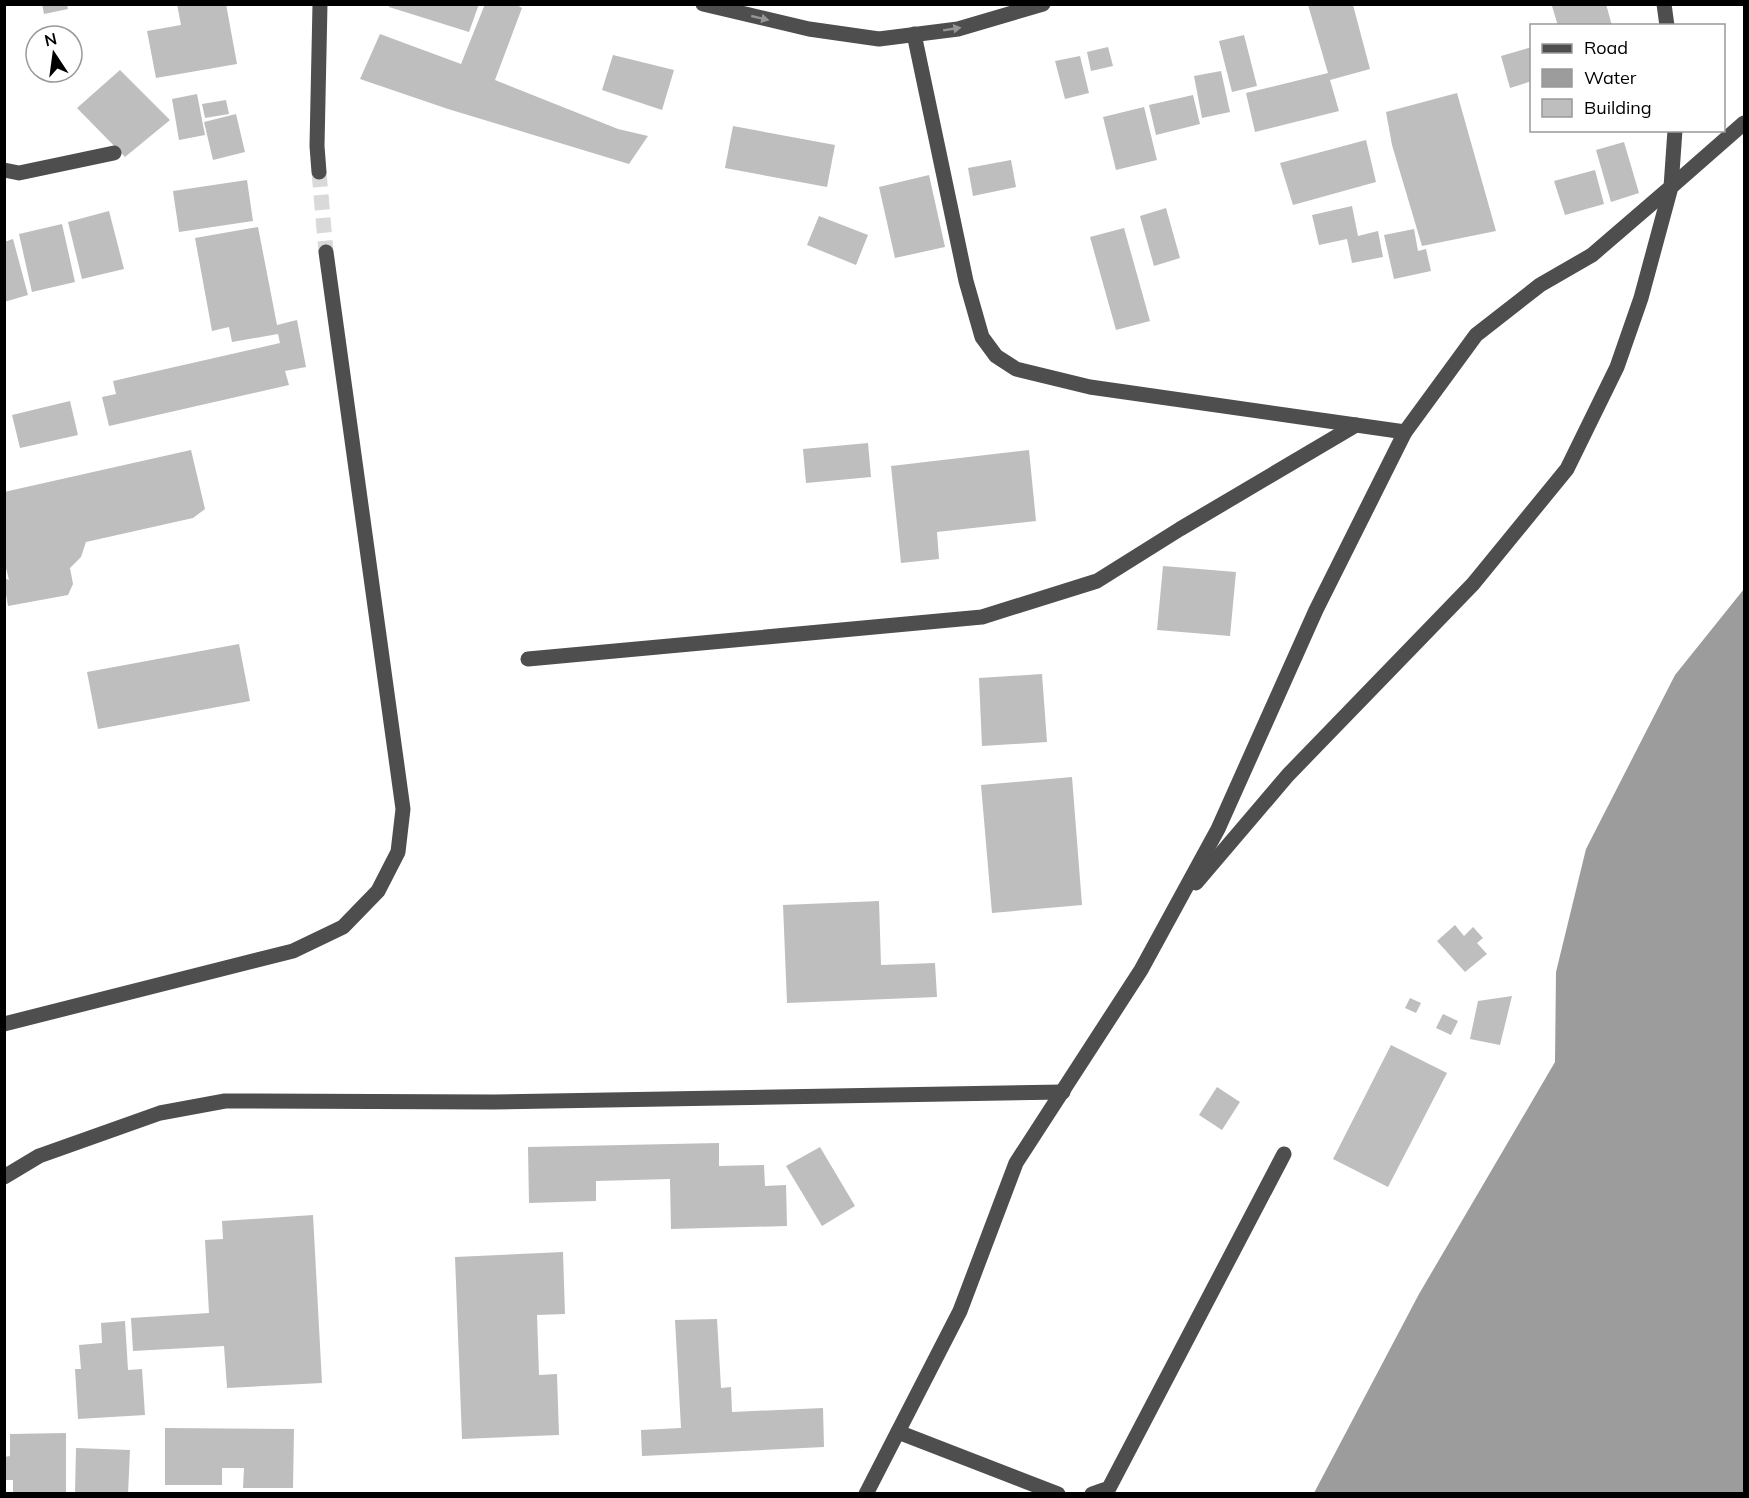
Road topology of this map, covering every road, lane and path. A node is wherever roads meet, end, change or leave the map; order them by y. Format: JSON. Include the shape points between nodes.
{"nodes":[{"id":1,"x":321,"y":4,"type":"edge"},
{"id":2,"x":703,"y":4,"type":"edge"},
{"id":3,"x":1043,"y":4,"type":"edge"},
{"id":4,"x":1664,"y":4,"type":"edge"},
{"id":5,"x":1667,"y":24,"type":"edge"},
{"id":6,"x":914,"y":34,"type":"junction"},
{"id":7,"x":1744,"y":123,"type":"edge"},
{"id":8,"x":1675,"y":132,"type":"edge"},
{"id":9,"x":114,"y":153,"type":"dead end"},
{"id":10,"x":4,"y":170,"type":"edge"},
{"id":11,"x":319,"y":172,"type":"tunnel mouth"},
{"id":12,"x":1671,"y":187,"type":"junction"},
{"id":13,"x":326,"y":252,"type":"tunnel mouth"},
{"id":14,"x":1356,"y":426,"type":"junction"},
{"id":15,"x":1406,"y":432,"type":"junction"},
{"id":16,"x":528,"y":659,"type":"dead end"},
{"id":17,"x":1176,"y":906,"type":"junction"},
{"id":18,"x":4,"y":1024,"type":"edge"},
{"id":19,"x":1063,"y":1092,"type":"junction"},
{"id":20,"x":1284,"y":1154,"type":"dead end"},
{"id":21,"x":4,"y":1177,"type":"edge"},
{"id":22,"x":898,"y":1432,"type":"junction"},
{"id":23,"x":866,"y":1494,"type":"edge"},
{"id":24,"x":1058,"y":1494,"type":"edge"},
{"id":25,"x":1092,"y":1494,"type":"edge"}],
"edges":[{"from":1,"to":11,"type":"street"},
{"from":2,"to":6,"type":"street","one_way":true,"via":[[809,29],[879,39]]},
{"from":6,"to":3,"type":"street","one_way":true,"via":[[958,29]]},
{"from":4,"to":5,"type":"street"},
{"from":6,"to":14,"type":"street","via":[[966,281],[982,337],[996,356],[1016,369],[1090,387]]},
{"from":7,"to":12,"type":"street"},
{"from":8,"to":12,"type":"street"},
{"from":9,"to":10,"type":"street","via":[[20,172]]},
{"from":12,"to":15,"type":"street","via":[[1592,255],[1540,285],[1476,335]]},
{"from":12,"to":17,"type":"street","via":[[1641,298],[1617,367],[1567,469],[1473,584],[1288,775]]},
{"from":13,"to":18,"type":"street","via":[[403,809],[398,852],[378,891],[343,927],[293,951]]},
{"from":14,"to":15,"type":"street"},
{"from":14,"to":16,"type":"street","via":[[1097,581],[991,614]]},
{"from":15,"to":17,"type":"street","via":[[1316,610],[1218,829]]},
{"from":17,"to":19,"type":"street","via":[[1141,970]]},
{"from":19,"to":21,"type":"street","via":[[493,1102],[225,1101],[160,1113],[39,1156]]},
{"from":19,"to":22,"type":"street","via":[[1016,1163],[960,1311]]},
{"from":20,"to":25,"type":"street","via":[[1109,1488]]},
{"from":22,"to":23,"type":"street"},
{"from":22,"to":24,"type":"street"}]}
